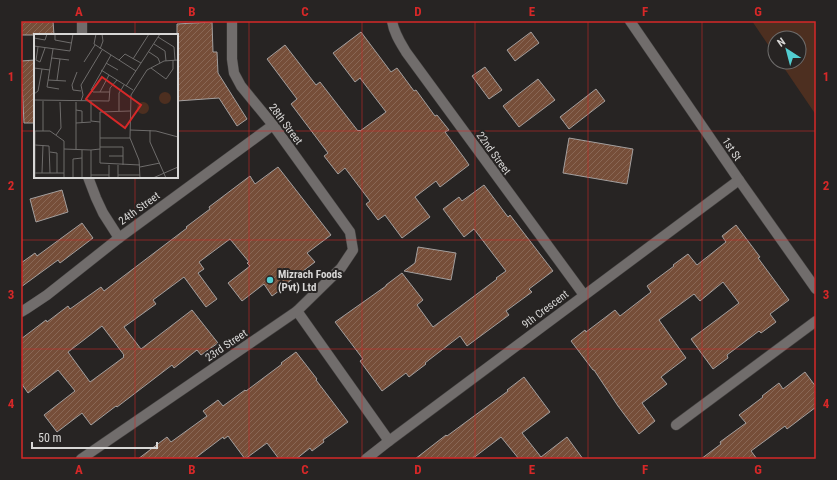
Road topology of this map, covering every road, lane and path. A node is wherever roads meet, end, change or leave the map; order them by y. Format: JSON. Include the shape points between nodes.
{"nodes":[{"id":1,"x":82,"y":21,"type":"edge"},
{"id":2,"x":232,"y":21,"type":"edge"},
{"id":3,"x":392,"y":21,"type":"edge"},
{"id":4,"x":630,"y":21,"type":"edge"},
{"id":5,"x":82,"y":34,"type":"edge"},
{"id":6,"x":272,"y":125,"type":"junction"},
{"id":7,"x":88,"y":178,"type":"edge"},
{"id":8,"x":739,"y":180,"type":"junction"},
{"id":9,"x":350,"y":232,"type":"joint"},
{"id":10,"x":119,"y":238,"type":"junction"},
{"id":11,"x":816,"y":289,"type":"edge"},
{"id":12,"x":584,"y":295,"type":"junction"},
{"id":13,"x":297,"y":311,"type":"junction"},
{"id":14,"x":21,"y":312,"type":"edge"},
{"id":15,"x":816,"y":321,"type":"edge"},
{"id":16,"x":676,"y":425,"type":"dead end"},
{"id":17,"x":389,"y":441,"type":"junction"},
{"id":18,"x":84,"y":458,"type":"edge"},
{"id":19,"x":366,"y":459,"type":"edge"}],
"edges":[{"from":1,"to":5,"type":"street"},
{"from":2,"to":6,"type":"street","name":"28th Street","via":[[234,73],[241,86]]},
{"from":3,"to":12,"type":"street","name":"22nd Street","via":[[403,47]]},
{"from":4,"to":8,"type":"street","name":"1st St"},
{"from":6,"to":9,"type":"street","name":"28th Street"},
{"from":6,"to":10,"type":"street","name":"24th Street"},
{"from":7,"to":10,"type":"street","via":[[103,213]]},
{"from":8,"to":11,"type":"street","name":"1st St"},
{"from":8,"to":12,"type":"street","name":"9th Crescent"},
{"from":9,"to":13,"type":"street","name":"23rd Street","via":[[353,250],[341,268]]},
{"from":10,"to":14,"type":"street","name":"24th Street","via":[[47,295]]},
{"from":12,"to":17,"type":"street","name":"9th Crescent"},
{"from":13,"to":17,"type":"street"},
{"from":13,"to":18,"type":"street","name":"23rd Street"},
{"from":15,"to":16,"type":"street"},
{"from":17,"to":19,"type":"street","name":"9th Crescent"}]}
